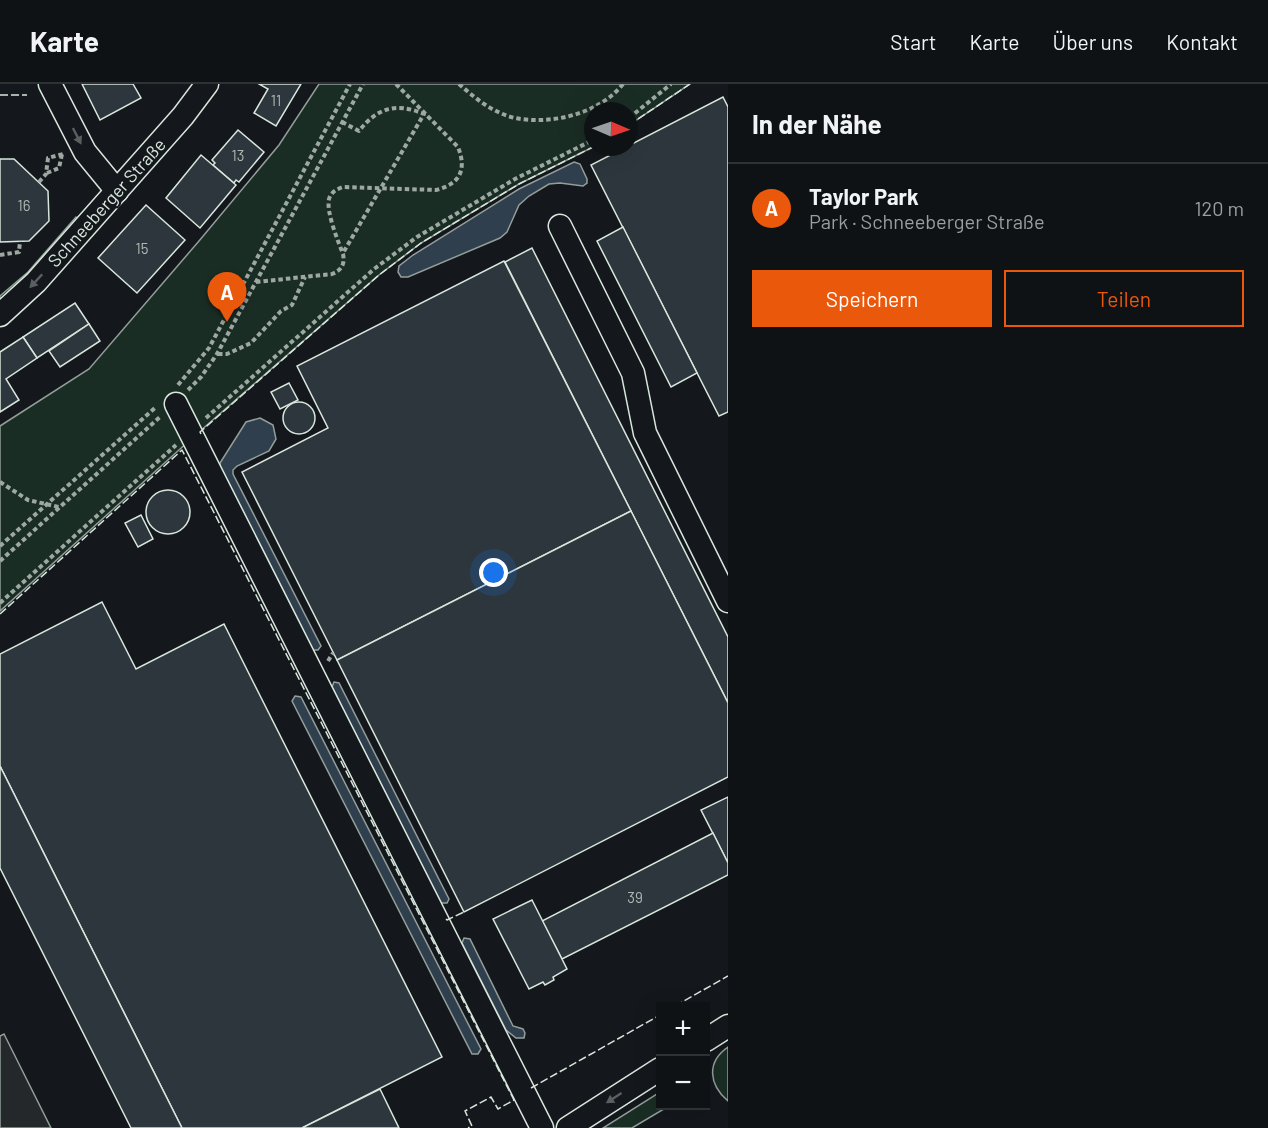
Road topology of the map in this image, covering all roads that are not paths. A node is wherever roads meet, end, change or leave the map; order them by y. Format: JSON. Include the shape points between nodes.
{"nodes":[{"id":1,"x":50,"y":84,"type":"edge"},
{"id":2,"x":207,"y":84,"type":"edge"},
{"id":3,"x":117,"y":191,"type":"junction"},
{"id":4,"x":560,"y":226,"type":"dead end"},
{"id":5,"x":0,"y":315,"type":"edge"},
{"id":6,"x":171,"y":397,"type":"road end"},
{"id":7,"x":728,"y":601,"type":"edge"},
{"id":8,"x":728,"y":1026,"type":"edge"},
{"id":9,"x":710,"y":1037,"type":"edge"},
{"id":10,"x":656,"y":1072,"type":"edge"},
{"id":11,"x":542,"y":1128,"type":"edge"},
{"id":12,"x":568,"y":1128,"type":"edge"}],
"edges":[{"from":1,"to":3,"type":"street","one_way":true,"via":[[70,147],[85,152]]},
{"from":2,"to":3,"type":"street","name":"Schneeberger Straße"},
{"from":3,"to":5,"type":"street","name":"Schneeberger Straße","one_way":true,"via":[[36,282]]},
{"from":4,"to":7,"type":"street","via":[[633,373],[645,433]]},
{"from":6,"to":11,"type":"street"},
{"from":8,"to":9,"type":"street"},
{"from":10,"to":12,"type":"street","one_way":true}]}
